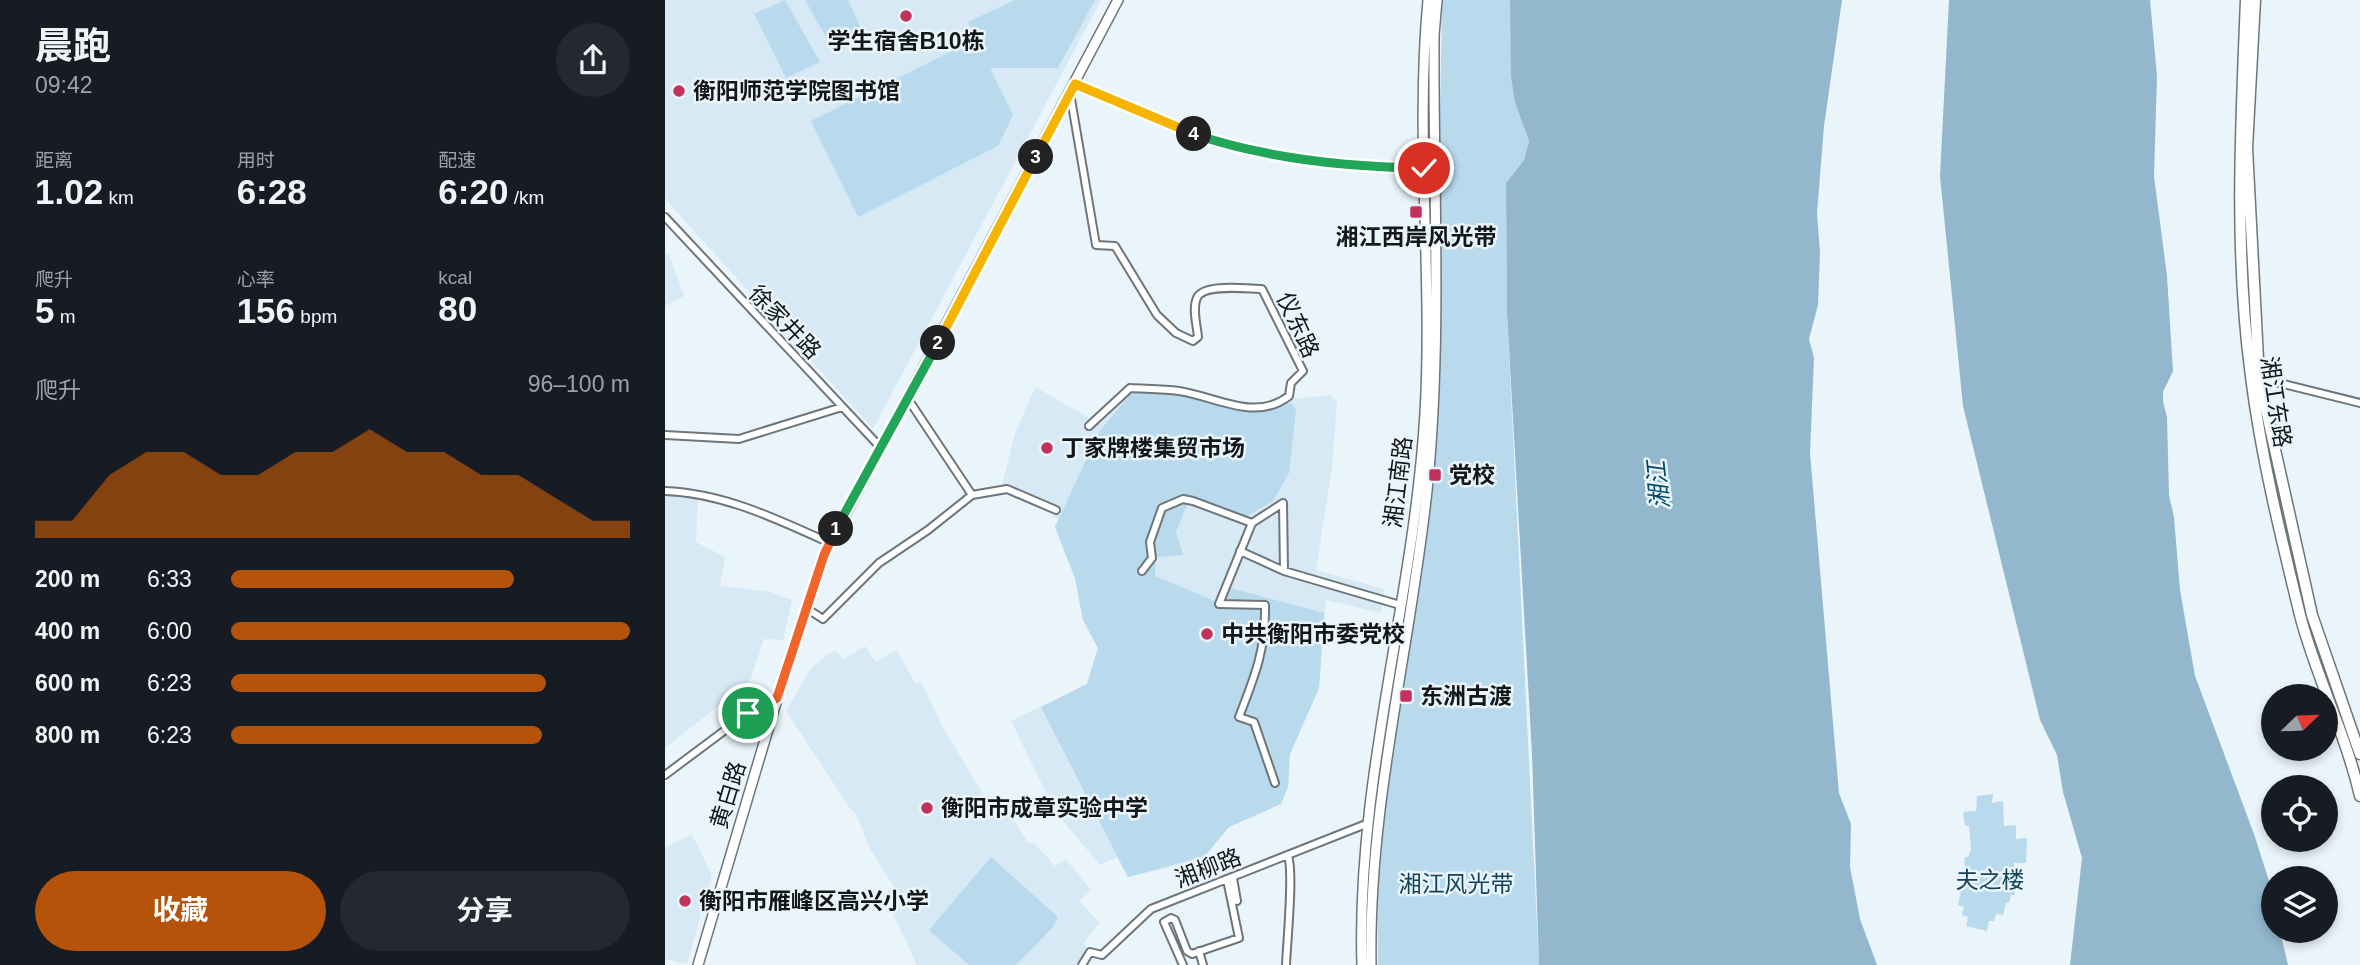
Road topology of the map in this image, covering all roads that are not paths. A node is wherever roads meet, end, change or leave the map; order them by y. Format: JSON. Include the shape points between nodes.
{"nodes":[{"id":1,"x":1118,"y":0,"type":"edge"},
{"id":2,"x":1428,"y":0,"type":"edge"},
{"id":3,"x":1437,"y":0,"type":"edge"},
{"id":4,"x":2246,"y":0,"type":"edge"},
{"id":5,"x":2255,"y":0,"type":"edge"},
{"id":6,"x":1075,"y":84,"type":"junction"},
{"id":7,"x":1070,"y":93,"type":"junction"},
{"id":8,"x":1424,"y":168,"type":"junction"},
{"id":9,"x":665,"y":217,"type":"edge"},
{"id":10,"x":2259,"y":378,"type":"junction"},
{"id":11,"x":908,"y":399,"type":"junction"},
{"id":12,"x":2360,"y":403,"type":"edge"},
{"id":13,"x":842,"y":407,"type":"junction"},
{"id":14,"x":1089,"y":426,"type":"dead end"},
{"id":15,"x":665,"y":435,"type":"edge"},
{"id":16,"x":881,"y":448,"type":"junction"},
{"id":17,"x":665,"y":491,"type":"edge"},
{"id":18,"x":972,"y":495,"type":"junction"},
{"id":19,"x":1056,"y":510,"type":"dead end"},
{"id":20,"x":1252,"y":523,"type":"junction"},
{"id":21,"x":830,"y":543,"type":"junction"},
{"id":22,"x":1240,"y":551,"type":"junction"},
{"id":23,"x":1142,"y":571,"type":"dead end"},
{"id":24,"x":1284,"y":571,"type":"junction"},
{"id":25,"x":1400,"y":605,"type":"junction"},
{"id":26,"x":806,"y":608,"type":"junction"},
{"id":27,"x":777,"y":698,"type":"junction"},
{"id":28,"x":2360,"y":754,"type":"edge"},
{"id":29,"x":665,"y":775,"type":"edge"},
{"id":30,"x":1275,"y":783,"type":"dead end"},
{"id":31,"x":2360,"y":796,"type":"edge"},
{"id":32,"x":1366,"y":824,"type":"junction"},
{"id":33,"x":1288,"y":856,"type":"junction"},
{"id":34,"x":1230,"y":879,"type":"junction"},
{"id":35,"x":1199,"y":951,"type":"junction"},
{"id":36,"x":698,"y":965,"type":"edge"},
{"id":37,"x":1082,"y":965,"type":"edge"},
{"id":38,"x":1183,"y":965,"type":"edge"},
{"id":39,"x":1203,"y":965,"type":"edge"},
{"id":40,"x":1286,"y":965,"type":"edge"},
{"id":41,"x":1361,"y":965,"type":"edge"},
{"id":42,"x":1371,"y":965,"type":"edge"}],
"edges":[{"from":1,"to":6,"type":"main road","name":"黄白路"},
{"from":2,"to":8,"type":"main road","name":"湘江南路"},
{"from":3,"to":42,"type":"main road","name":"湘江南路","via":[[1434,412],[1379,800]]},
{"from":4,"to":31,"type":"main road","name":"湘江东路","via":[[2240,149],[2251,377],[2301,618]]},
{"from":5,"to":10,"type":"main road","name":"湘江东路","via":[[2247,148]]},
{"from":6,"to":7,"type":"main road","name":"黄白路"},
{"from":6,"to":8,"type":"street","via":[[1219,143],[1272,155]]},
{"from":7,"to":11,"type":"main road","name":"黄白路"},
{"from":7,"to":14,"type":"street","name":"仪东路","via":[[1096,245],[1115,246],[1157,315],[1193,341],[1198,337],[1196,306],[1202,291],[1262,289],[1303,371],[1291,383],[1289,396],[1275,407],[1244,408],[1180,391],[1130,388]]},
{"from":8,"to":25,"type":"main road","name":"湘江南路","via":[[1425,412]]},
{"from":9,"to":13,"type":"street","name":"徐家井路"},
{"from":10,"to":12,"type":"street"},
{"from":10,"to":28,"type":"main road","name":"湘江东路","via":[[2312,615]]},
{"from":11,"to":16,"type":"main road","name":"黄白路"},
{"from":11,"to":18,"type":"street"},
{"from":13,"to":15,"type":"street","via":[[739,439]]},
{"from":13,"to":16,"type":"street","name":"徐家井路"},
{"from":16,"to":21,"type":"main road","name":"黄白路"},
{"from":17,"to":21,"type":"street","via":[[692,492],[762,513]]},
{"from":18,"to":19,"type":"street","via":[[1007,489]]},
{"from":18,"to":26,"type":"street","via":[[879,563],[823,619]]},
{"from":20,"to":22,"type":"street"},
{"from":20,"to":23,"type":"street","via":[[1183,499],[1162,508],[1150,542],[1152,558]]},
{"from":20,"to":24,"type":"street","via":[[1283,503]]},
{"from":21,"to":26,"type":"main road","name":"黄白路"},
{"from":22,"to":24,"type":"street"},
{"from":22,"to":30,"type":"street","via":[[1219,604],[1265,605],[1266,640],[1239,717],[1254,722]]},
{"from":24,"to":25,"type":"street"},
{"from":25,"to":32,"type":"main road","name":"湘江南路"},
{"from":26,"to":27,"type":"main road","name":"黄白路"},
{"from":27,"to":29,"type":"street","via":[[748,713]]},
{"from":27,"to":36,"type":"main road","name":"黄白路"},
{"from":32,"to":33,"type":"street","name":"湘柳路"},
{"from":32,"to":41,"type":"main road","name":"湘江南路"},
{"from":33,"to":34,"type":"street","name":"湘柳路"},
{"from":33,"to":40,"type":"street","via":[[1293,867],[1288,885]]},
{"from":34,"to":35,"type":"street","via":[[1239,938]]},
{"from":34,"to":37,"type":"street","name":"湘柳路","via":[[1151,909],[1102,956],[1090,952]]},
{"from":35,"to":38,"type":"street","via":[[1187,951],[1175,919],[1165,920]]},
{"from":35,"to":39,"type":"street"}]}
